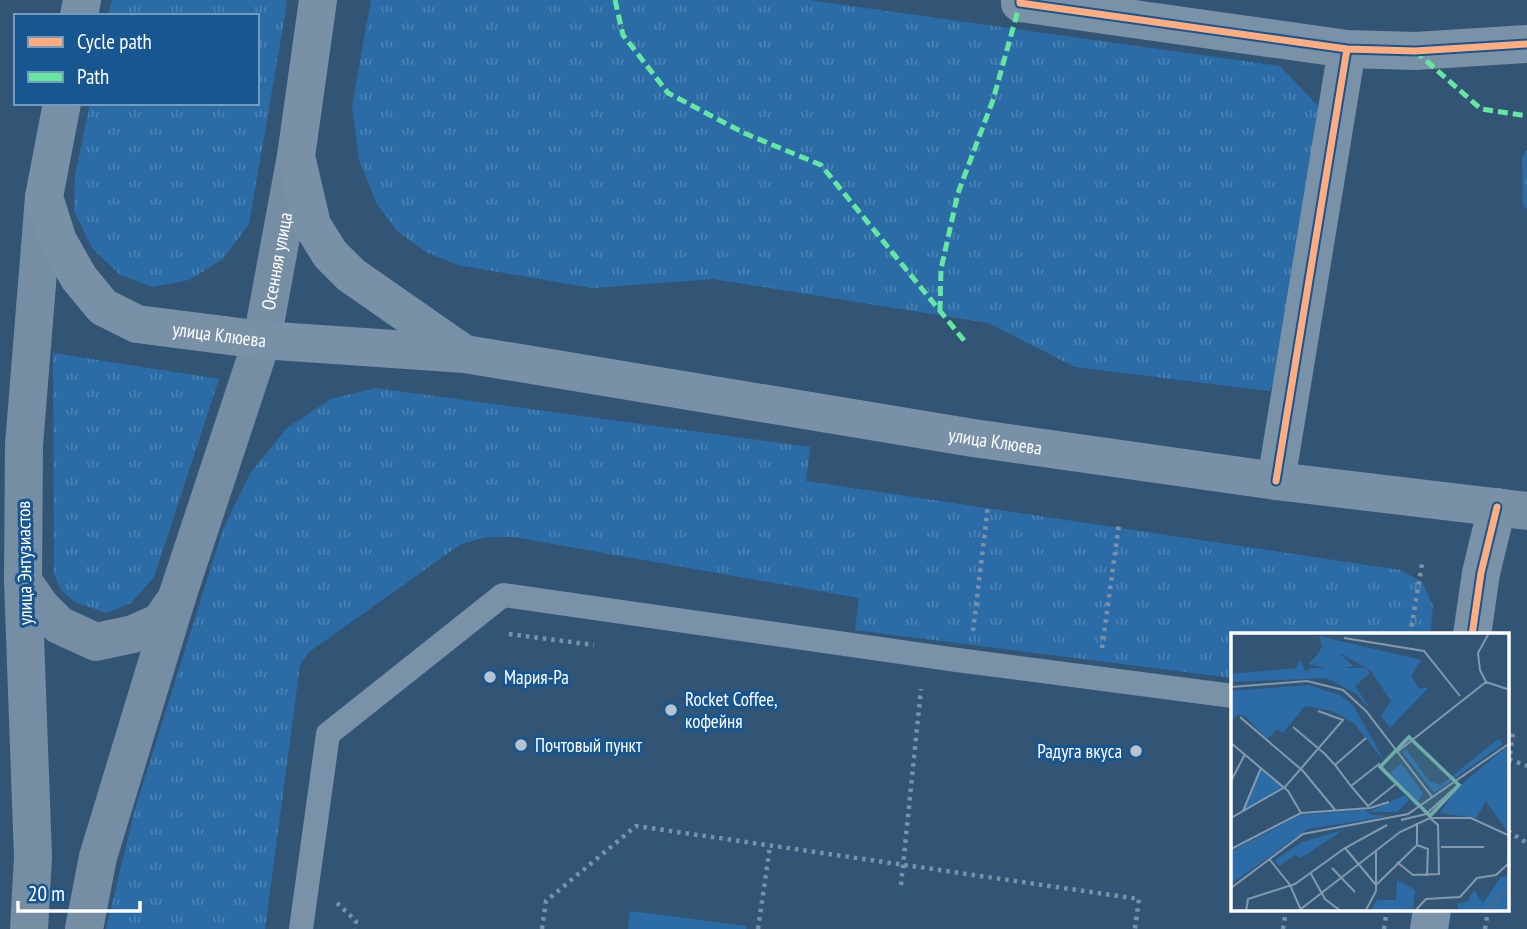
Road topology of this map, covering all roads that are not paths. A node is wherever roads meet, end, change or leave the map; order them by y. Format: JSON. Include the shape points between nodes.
{"nodes":[{"id":1,"x":1014,"y":1,"type":"edge"},
{"id":2,"x":314,"y":5,"type":"edge"},
{"id":3,"x":1527,"y":44,"type":"edge"},
{"id":4,"x":1347,"y":49,"type":"junction"},
{"id":5,"x":62,"y":105,"type":"edge"},
{"id":6,"x":296,"y":156,"type":"junction"},
{"id":7,"x":44,"y":197,"type":"junction"},
{"id":8,"x":262,"y":340,"type":"junction"},
{"id":9,"x":465,"y":355,"type":"junction"},
{"id":10,"x":1276,"y":481,"type":"junction"},
{"id":11,"x":1512,"y":509,"type":"edge"},
{"id":12,"x":23,"y":581,"type":"junction"},
{"id":13,"x":177,"y":597,"type":"junction"},
{"id":14,"x":1472,"y":633,"type":"edge"},
{"id":15,"x":1231,"y":696,"type":"edge"},
{"id":16,"x":29,"y":929,"type":"edge"},
{"id":17,"x":84,"y":929,"type":"edge"},
{"id":18,"x":301,"y":929,"type":"edge"}],
"edges":[{"from":1,"to":4,"type":"street"},
{"from":2,"to":6,"type":"main road","name":"Осенняя улица"},
{"from":3,"to":4,"type":"street","via":[[1415,51]]},
{"from":4,"to":10,"type":"street"},
{"from":5,"to":7,"type":"main road"},
{"from":6,"to":8,"type":"main road","name":"Осенняя улица"},
{"from":6,"to":9,"type":"main road","name":"улица Клюева","via":[[312,225],[330,254],[351,275]]},
{"from":7,"to":8,"type":"main road","name":"улица Клюева","via":[[58,241],[79,278],[103,306],[137,324]]},
{"from":7,"to":12,"type":"main road","name":"улица Энтузиастов","via":[[24,445]]},
{"from":8,"to":9,"type":"main road","name":"улица Клюева"},
{"from":8,"to":13,"type":"main road","name":"Осенняя улица"},
{"from":9,"to":10,"type":"main road","name":"улица Клюева","via":[[972,438]]},
{"from":10,"to":11,"type":"main road","name":"улица Клюева"},
{"from":11,"to":14,"type":"street","via":[[1481,573]]},
{"from":12,"to":13,"type":"main road","via":[[59,625],[96,642],[160,622]]},
{"from":12,"to":16,"type":"main road","name":"улица Энтузиастов","via":[[33,857]]},
{"from":13,"to":17,"type":"main road","via":[[98,857]]},
{"from":15,"to":18,"type":"lane","via":[[503,595],[328,734]]}]}
